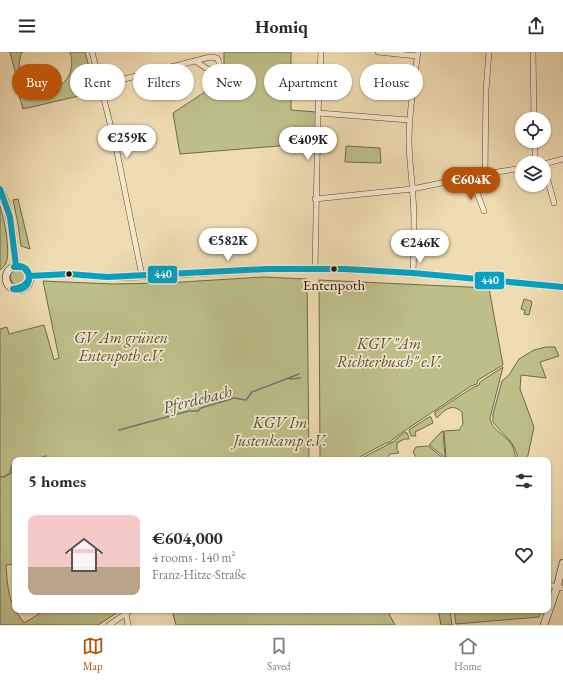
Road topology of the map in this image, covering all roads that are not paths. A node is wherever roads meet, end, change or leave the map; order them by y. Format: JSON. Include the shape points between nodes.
{"nodes":[{"id":1,"x":92,"y":52,"type":"edge"},
{"id":2,"x":321,"y":52,"type":"edge"},
{"id":3,"x":378,"y":52,"type":"edge"},
{"id":4,"x":489,"y":52,"type":"edge"},
{"id":5,"x":533,"y":52,"type":"edge"},
{"id":6,"x":418,"y":54,"type":"edge"},
{"id":7,"x":195,"y":61,"type":"dead end"},
{"id":8,"x":95,"y":64,"type":"edge"},
{"id":9,"x":125,"y":80,"type":"edge"},
{"id":10,"x":104,"y":100,"type":"edge"},
{"id":11,"x":534,"y":112,"type":"edge"},
{"id":12,"x":318,"y":113,"type":"junction"},
{"id":13,"x":409,"y":120,"type":"junction"},
{"id":14,"x":563,"y":160,"type":"edge"},
{"id":15,"x":551,"y":163,"type":"edge"},
{"id":16,"x":515,"y":169,"type":"edge"},
{"id":17,"x":485,"y":174,"type":"junction"},
{"id":18,"x":471,"y":177,"type":"junction"},
{"id":19,"x":0,"y":189,"type":"edge"},
{"id":20,"x":412,"y":189,"type":"junction"},
{"id":21,"x":551,"y":192,"type":"edge"},
{"id":22,"x":315,"y":199,"type":"junction"},
{"id":23,"x":554,"y":203,"type":"dead end"},
{"id":24,"x":484,"y":211,"type":"dead end"},
{"id":25,"x":16,"y":266,"type":"junction"},
{"id":26,"x":315,"y":270,"type":"junction"},
{"id":27,"x":413,"y":273,"type":"junction"},
{"id":28,"x":29,"y":276,"type":"junction"},
{"id":29,"x":142,"y":276,"type":"junction"},
{"id":30,"x":562,"y":287,"type":"edge"},
{"id":31,"x":563,"y":563,"type":"edge"},
{"id":32,"x":560,"y":588,"type":"edge"},
{"id":33,"x":551,"y":609,"type":"edge"},
{"id":34,"x":126,"y":613,"type":"joint"},
{"id":35,"x":549,"y":613,"type":"edge"},
{"id":36,"x":109,"y":625,"type":"edge"},
{"id":37,"x":128,"y":625,"type":"edge"},
{"id":38,"x":544,"y":625,"type":"edge"}],
"edges":[{"from":1,"to":8,"type":"street"},
{"from":2,"to":12,"type":"street"},
{"from":3,"to":6,"type":"street"},
{"from":4,"to":17,"type":"street"},
{"from":5,"to":11,"type":"street"},
{"from":6,"to":13,"type":"street"},
{"from":7,"to":9,"type":"street"},
{"from":10,"to":29,"type":"street"},
{"from":12,"to":13,"type":"street"},
{"from":12,"to":22,"type":"street"},
{"from":13,"to":20,"type":"street"},
{"from":14,"to":15,"type":"street"},
{"from":16,"to":17,"type":"street"},
{"from":17,"to":18,"type":"street"},
{"from":18,"to":20,"type":"street"},
{"from":18,"to":24,"type":"street"},
{"from":19,"to":25,"type":"main road","via":[[10,218]]},
{"from":20,"to":22,"type":"street"},
{"from":20,"to":27,"type":"street"},
{"from":21,"to":23,"type":"street"},
{"from":22,"to":26,"type":"street"},
{"from":25,"to":28,"type":"main road","via":[[26,269]]},
{"from":25,"to":28,"type":"main road","via":[[10,268],[6,274],[6,280],[11,287],[22,288],[28,284]]},
{"from":26,"to":27,"type":"main road"},
{"from":26,"to":29,"type":"main road","via":[[254,270]]},
{"from":27,"to":30,"type":"main road"},
{"from":28,"to":29,"type":"main road"},
{"from":31,"to":32,"type":"main road"},
{"from":32,"to":33,"type":"main road"},
{"from":34,"to":36,"type":"street"},
{"from":34,"to":37,"type":"street"},
{"from":35,"to":38,"type":"main road"}]}
